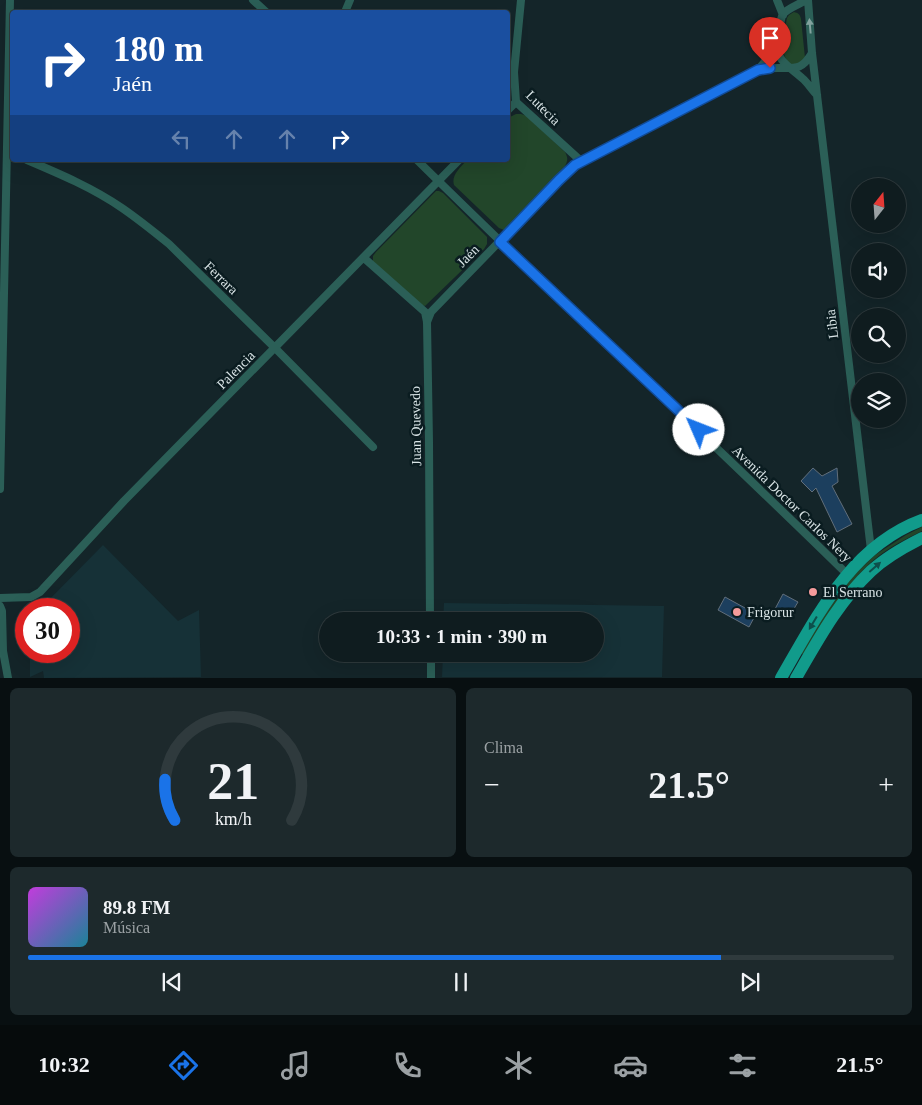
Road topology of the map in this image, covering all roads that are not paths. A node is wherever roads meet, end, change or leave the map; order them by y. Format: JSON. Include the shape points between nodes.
{"nodes":[{"id":1,"x":10,"y":0,"type":"edge"},
{"id":2,"x":253,"y":0,"type":"edge"},
{"id":3,"x":521,"y":0,"type":"edge"},
{"id":4,"x":777,"y":0,"type":"edge"},
{"id":5,"x":807,"y":0,"type":"edge"},
{"id":6,"x":264,"y":10,"type":"edge"},
{"id":7,"x":783,"y":15,"type":"junction"},
{"id":8,"x":777,"y":41,"type":"junction"},
{"id":9,"x":812,"y":53,"type":"junction"},
{"id":10,"x":790,"y":69,"type":"junction"},
{"id":11,"x":758,"y":70,"type":"junction"},
{"id":12,"x":818,"y":95,"type":"junction"},
{"id":13,"x":516,"y":102,"type":"junction"},
{"id":14,"x":510,"y":108,"type":"edge"},
{"id":15,"x":7,"y":128,"type":"edge"},
{"id":16,"x":7,"y":154,"type":"edge"},
{"id":17,"x":581,"y":161,"type":"junction"},
{"id":18,"x":32,"y":162,"type":"edge"},
{"id":19,"x":419,"y":162,"type":"edge"},
{"id":20,"x":457,"y":162,"type":"edge"},
{"id":21,"x":438,"y":181,"type":"junction"},
{"id":22,"x":500,"y":242,"type":"junction"},
{"id":23,"x":364,"y":258,"type":"junction"},
{"id":24,"x":427,"y":322,"type":"junction"},
{"id":25,"x":275,"y":348,"type":"junction"},
{"id":26,"x":373,"y":446,"type":"dead end"},
{"id":27,"x":0,"y":489,"type":"edge"},
{"id":28,"x":922,"y":520,"type":"edge"},
{"id":29,"x":922,"y":538,"type":"edge"},
{"id":30,"x":871,"y":550,"type":"junction"},
{"id":31,"x":847,"y":574,"type":"junction"},
{"id":32,"x":0,"y":598,"type":"edge"},
{"id":33,"x":0,"y":606,"type":"edge"},
{"id":34,"x":430,"y":612,"type":"edge"},
{"id":35,"x":431,"y":662,"type":"edge"},
{"id":36,"x":788,"y":676,"type":"edge"},
{"id":37,"x":8,"y":678,"type":"edge"},
{"id":38,"x":431,"y":678,"type":"edge"}],
"edges":[{"from":1,"to":15,"type":"street"},
{"from":2,"to":6,"type":"street"},
{"from":3,"to":13,"type":"street","name":"Lutecia","via":[[514,72]]},
{"from":4,"to":7,"type":"street"},
{"from":5,"to":7,"type":"street"},
{"from":9,"to":5,"type":"street","name":"Libia","one_way":true},
{"from":7,"to":8,"type":"street"},
{"from":8,"to":10,"type":"street","via":[[782,61]]},
{"from":8,"to":11,"type":"street","name":"Jaén"},
{"from":9,"to":10,"type":"street","via":[[799,67]]},
{"from":9,"to":12,"type":"street","name":"Libia"},
{"from":10,"to":11,"type":"street","name":"Jaén"},
{"from":10,"to":12,"type":"street"},
{"from":11,"to":17,"type":"street","name":"Jaén"},
{"from":12,"to":30,"type":"street","name":"Libia"},
{"from":13,"to":14,"type":"street"},
{"from":13,"to":17,"type":"street","name":"Lutecia"},
{"from":15,"to":16,"type":"street"},
{"from":16,"to":27,"type":"street"},
{"from":17,"to":22,"type":"street","name":"Jaén"},
{"from":18,"to":25,"type":"street","name":"Ferrara","via":[[77,182],[142,223],[168,244]]},
{"from":19,"to":21,"type":"street","name":"Avenida Doctor Carlos Nery"},
{"from":20,"to":21,"type":"street","name":"Palencia"},
{"from":21,"to":22,"type":"street","name":"Avenida Doctor Carlos Nery"},
{"from":21,"to":23,"type":"street","name":"Palencia"},
{"from":22,"to":24,"type":"street","name":"Jaén","via":[[431,312]]},
{"from":22,"to":31,"type":"street","name":"Avenida Doctor Carlos Nery"},
{"from":23,"to":24,"type":"street","via":[[425,312]]},
{"from":23,"to":25,"type":"street","name":"Palencia"},
{"from":24,"to":34,"type":"street","name":"Juan Quevedo"},
{"from":25,"to":26,"type":"street","name":"Ferrara"},
{"from":25,"to":32,"type":"street","name":"Palencia","via":[[124,501],[40,592],[31,597]]},
{"from":28,"to":30,"type":"main road","via":[[895,532]]},
{"from":36,"to":29,"type":"main road","one_way":true,"via":[[858,584],[890,556]]},
{"from":30,"to":31,"type":"main road"},
{"from":31,"to":36,"type":"main road","one_way":true,"via":[[821,610]]},
{"from":33,"to":37,"type":"street"},
{"from":35,"to":38,"type":"street"}]}
